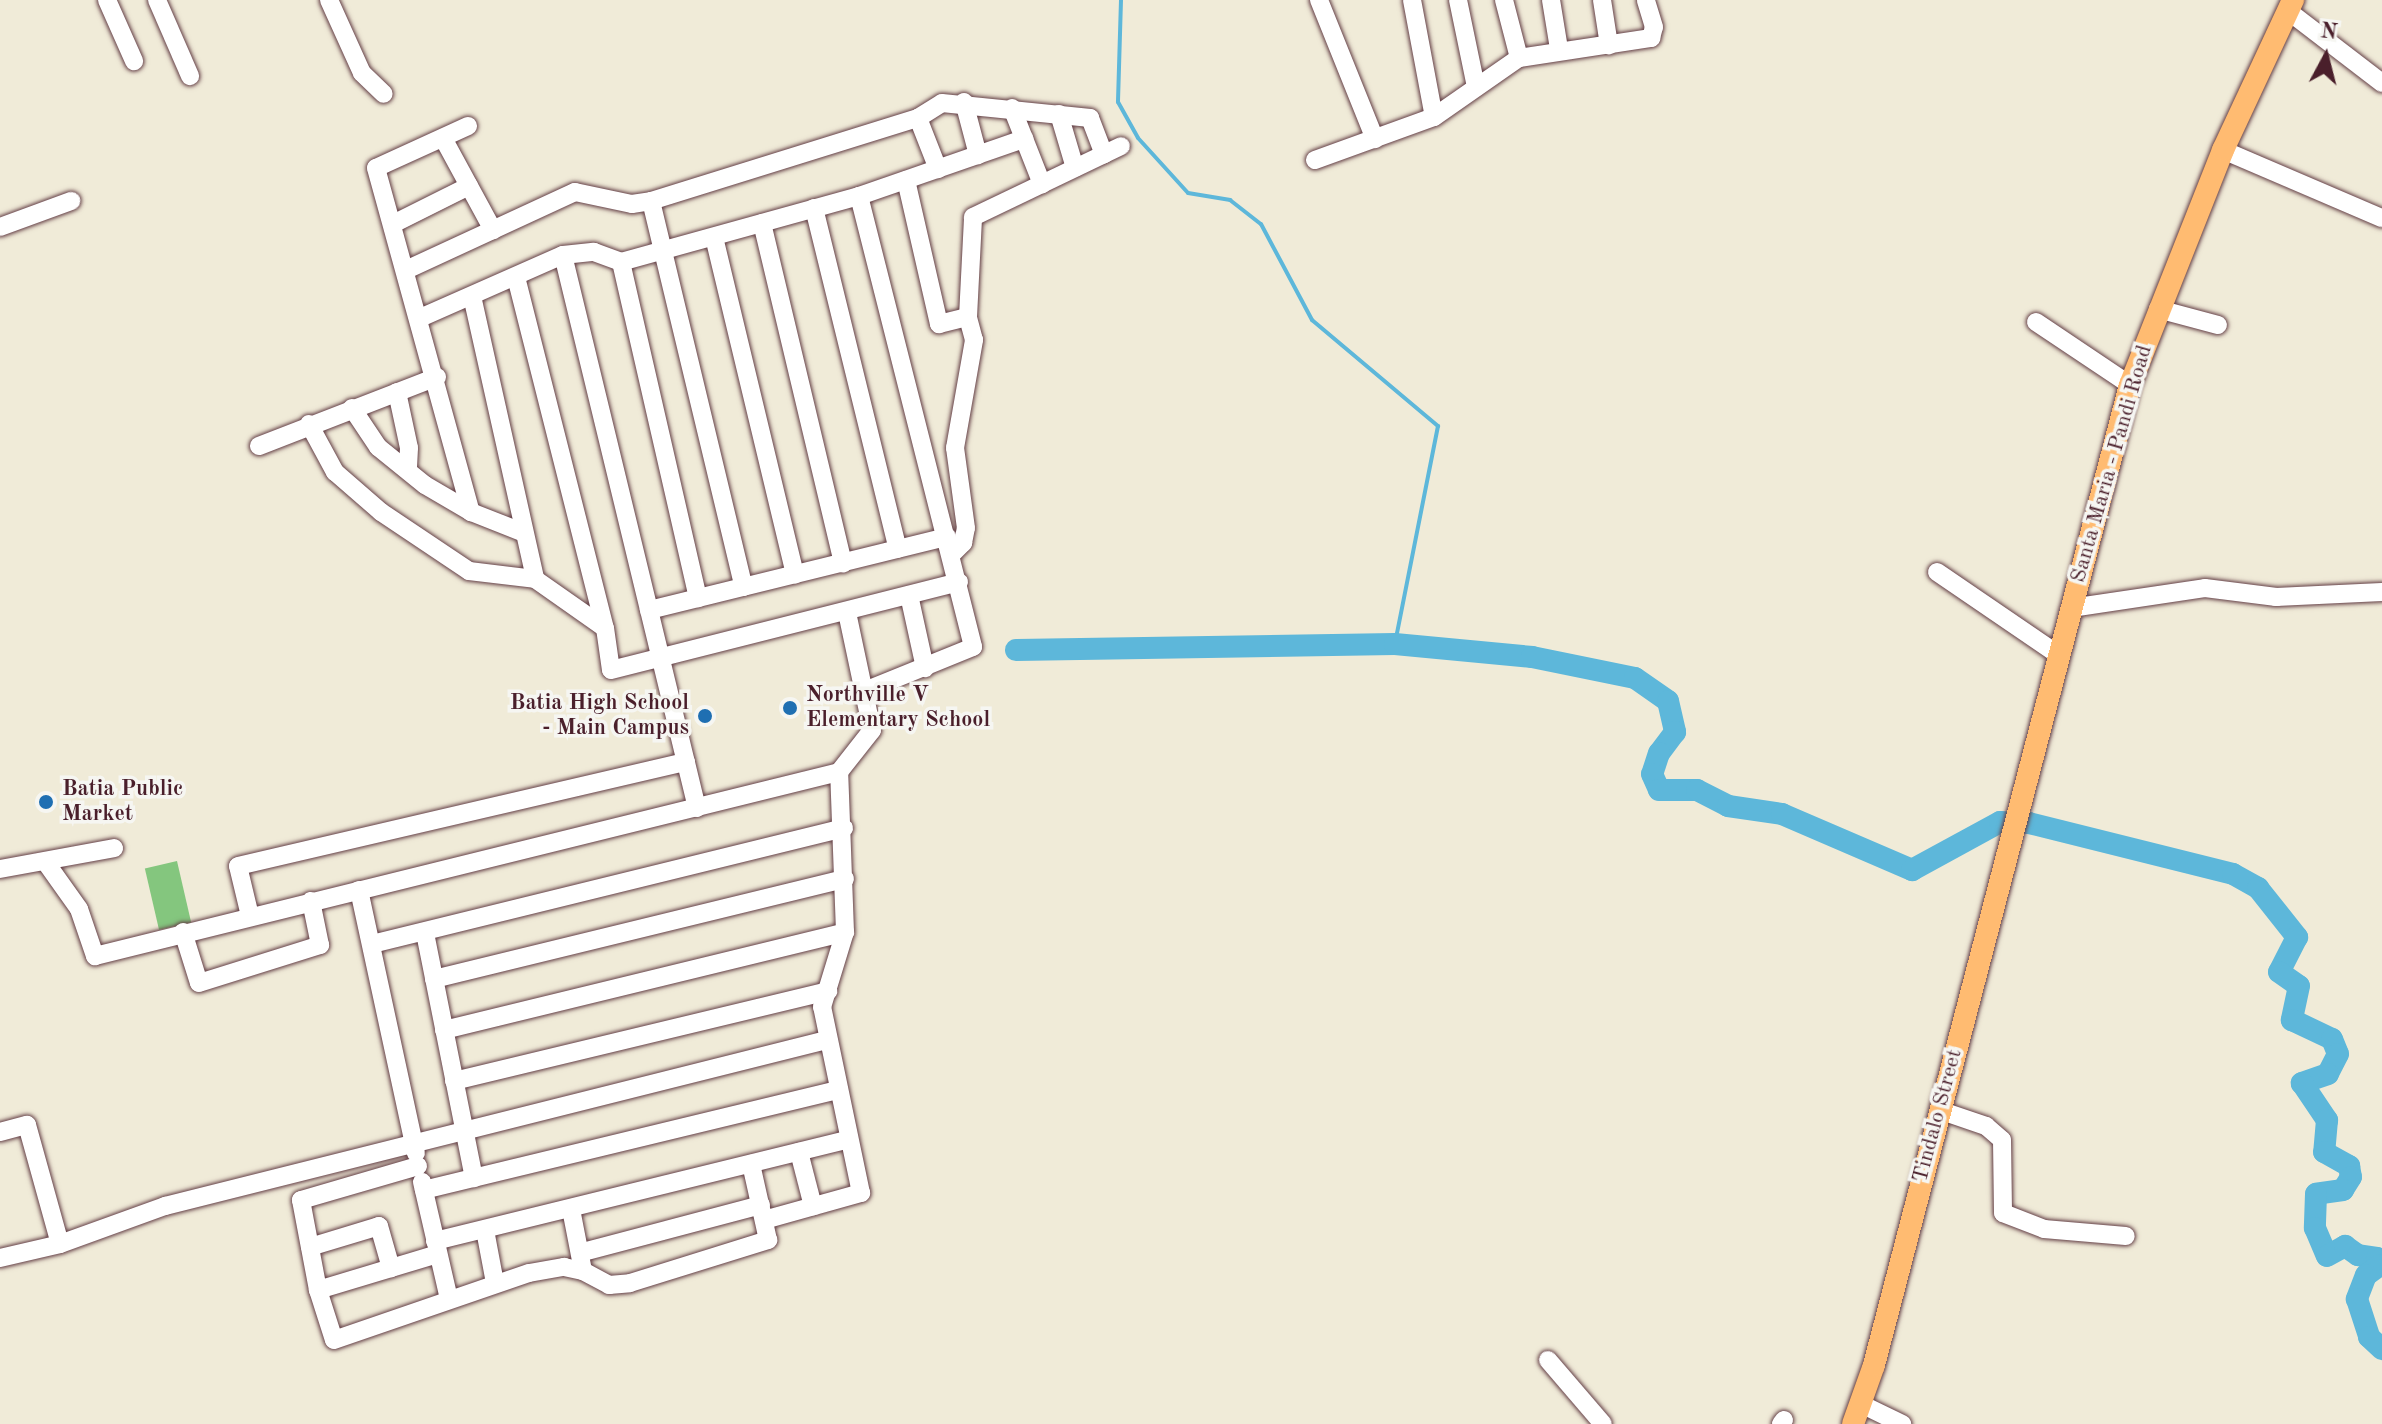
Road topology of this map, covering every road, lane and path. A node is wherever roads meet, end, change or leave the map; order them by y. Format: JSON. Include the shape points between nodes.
{"nodes":[{"id":1,"x":107,"y":0,"type":"edge"},
{"id":2,"x":157,"y":0,"type":"edge"},
{"id":3,"x":329,"y":0,"type":"edge"},
{"id":4,"x":1319,"y":0,"type":"edge"},
{"id":5,"x":1412,"y":0,"type":"edge"},
{"id":6,"x":1458,"y":0,"type":"edge"},
{"id":7,"x":1504,"y":0,"type":"edge"},
{"id":8,"x":1551,"y":0,"type":"edge"},
{"id":9,"x":1602,"y":0,"type":"edge"},
{"id":10,"x":1646,"y":0,"type":"edge"},
{"id":11,"x":2290,"y":5,"type":"edge"},
{"id":12,"x":1609,"y":45,"type":"junction"},
{"id":13,"x":1559,"y":49,"type":"junction"},
{"id":14,"x":1519,"y":58,"type":"junction"},
{"id":15,"x":134,"y":61,"type":"dead end"},
{"id":16,"x":190,"y":76,"type":"dead end"},
{"id":17,"x":2382,"y":83,"type":"edge"},
{"id":18,"x":1476,"y":87,"type":"junction"},
{"id":19,"x":384,"y":94,"type":"dead end"},
{"id":20,"x":964,"y":102,"type":"junction"},
{"id":21,"x":1012,"y":108,"type":"junction"},
{"id":22,"x":1059,"y":114,"type":"junction"},
{"id":23,"x":1434,"y":117,"type":"junction"},
{"id":24,"x":918,"y":118,"type":"junction"},
{"id":25,"x":468,"y":126,"type":"dead end"},
{"id":26,"x":443,"y":138,"type":"junction"},
{"id":27,"x":1024,"y":139,"type":"junction"},
{"id":28,"x":1375,"y":139,"type":"junction"},
{"id":29,"x":2223,"y":150,"type":"junction"},
{"id":30,"x":978,"y":155,"type":"junction"},
{"id":31,"x":1315,"y":160,"type":"dead end"},
{"id":32,"x":1075,"y":168,"type":"junction"},
{"id":33,"x":938,"y":169,"type":"junction"},
{"id":34,"x":906,"y":180,"type":"junction"},
{"id":35,"x":1042,"y":184,"type":"junction"},
{"id":36,"x":469,"y":186,"type":"junction"},
{"id":37,"x":859,"y":196,"type":"junction"},
{"id":38,"x":71,"y":201,"type":"dead end"},
{"id":39,"x":651,"y":201,"type":"junction"},
{"id":40,"x":814,"y":208,"type":"junction"},
{"id":41,"x":2382,"y":218,"type":"edge"},
{"id":42,"x":762,"y":223,"type":"junction"},
{"id":43,"x":393,"y":224,"type":"junction"},
{"id":44,"x":0,"y":227,"type":"edge"},
{"id":45,"x":493,"y":230,"type":"junction"},
{"id":46,"x":714,"y":237,"type":"junction"},
{"id":47,"x":663,"y":251,"type":"junction"},
{"id":48,"x":563,"y":255,"type":"junction"},
{"id":49,"x":621,"y":262,"type":"junction"},
{"id":50,"x":406,"y":270,"type":"junction"},
{"id":51,"x":516,"y":277,"type":"junction"},
{"id":52,"x":472,"y":296,"type":"junction"},
{"id":53,"x":2158,"y":309,"type":"junction"},
{"id":54,"x":968,"y":317,"type":"junction"},
{"id":55,"x":420,"y":318,"type":"junction"},
{"id":56,"x":2036,"y":322,"type":"dead end"},
{"id":57,"x":2218,"y":325,"type":"dead end"},
{"id":58,"x":437,"y":377,"type":"junction"},
{"id":59,"x":2130,"y":385,"type":"junction"},
{"id":60,"x":397,"y":392,"type":"junction"},
{"id":61,"x":352,"y":408,"type":"junction"},
{"id":62,"x":309,"y":424,"type":"junction"},
{"id":63,"x":259,"y":446,"type":"dead end"},
{"id":64,"x":955,"y":448,"type":"junction"},
{"id":65,"x":927,"y":458,"type":"junction"},
{"id":66,"x":408,"y":470,"type":"junction"},
{"id":67,"x":471,"y":512,"type":"junction"},
{"id":68,"x":524,"y":533,"type":"junction"},
{"id":69,"x":950,"y":546,"type":"junction"},
{"id":70,"x":898,"y":549,"type":"junction"},
{"id":71,"x":843,"y":563,"type":"junction"},
{"id":72,"x":1937,"y":572,"type":"dead end"},
{"id":73,"x":795,"y":574,"type":"junction"},
{"id":74,"x":535,"y":579,"type":"junction"},
{"id":75,"x":959,"y":582,"type":"junction"},
{"id":76,"x":744,"y":587,"type":"junction"},
{"id":77,"x":2382,"y":592,"type":"edge"},
{"id":78,"x":909,"y":595,"type":"junction"},
{"id":79,"x":698,"y":598,"type":"junction"},
{"id":80,"x":2071,"y":608,"type":"junction"},
{"id":81,"x":649,"y":610,"type":"junction"},
{"id":82,"x":847,"y":612,"type":"junction"},
{"id":83,"x":605,"y":628,"type":"junction"},
{"id":84,"x":2057,"y":654,"type":"junction"},
{"id":85,"x":661,"y":657,"type":"junction"},
{"id":86,"x":925,"y":668,"type":"junction"},
{"id":87,"x":867,"y":690,"type":"junction"},
{"id":88,"x":686,"y":762,"type":"junction"},
{"id":89,"x":839,"y":772,"type":"junction"},
{"id":90,"x":2021,"y":807,"type":"joint"},
{"id":91,"x":697,"y":808,"type":"junction"},
{"id":92,"x":844,"y":828,"type":"junction"},
{"id":93,"x":114,"y":848,"type":"dead end"},
{"id":94,"x":47,"y":864,"type":"junction"},
{"id":95,"x":0,"y":869,"type":"edge"},
{"id":96,"x":845,"y":879,"type":"junction"},
{"id":97,"x":359,"y":890,"type":"junction"},
{"id":98,"x":311,"y":901,"type":"junction"},
{"id":99,"x":250,"y":916,"type":"junction"},
{"id":100,"x":183,"y":932,"type":"junction"},
{"id":101,"x":845,"y":932,"type":"junction"},
{"id":102,"x":425,"y":933,"type":"junction"},
{"id":103,"x":372,"y":944,"type":"junction"},
{"id":104,"x":434,"y":979,"type":"junction"},
{"id":105,"x":828,"y":991,"type":"junction"},
{"id":106,"x":444,"y":1030,"type":"junction"},
{"id":107,"x":827,"y":1040,"type":"junction"},
{"id":108,"x":454,"y":1081,"type":"junction"},
{"id":109,"x":837,"y":1090,"type":"junction"},
{"id":110,"x":1939,"y":1110,"type":"junction"},
{"id":111,"x":464,"y":1128,"type":"junction"},
{"id":112,"x":0,"y":1132,"type":"edge"},
{"id":113,"x":849,"y":1139,"type":"junction"},
{"id":114,"x":413,"y":1141,"type":"junction"},
{"id":115,"x":799,"y":1152,"type":"junction"},
{"id":116,"x":751,"y":1164,"type":"junction"},
{"id":117,"x":418,"y":1166,"type":"junction"},
{"id":118,"x":474,"y":1178,"type":"junction"},
{"id":119,"x":424,"y":1190,"type":"junction"},
{"id":120,"x":813,"y":1206,"type":"junction"},
{"id":121,"x":571,"y":1209,"type":"junction"},
{"id":122,"x":762,"y":1212,"type":"junction"},
{"id":123,"x":485,"y":1230,"type":"junction"},
{"id":124,"x":2126,"y":1236,"type":"dead end"},
{"id":125,"x":60,"y":1244,"type":"junction"},
{"id":126,"x":310,"y":1247,"type":"junction"},
{"id":127,"x":436,"y":1248,"type":"junction"},
{"id":128,"x":583,"y":1252,"type":"junction"},
{"id":129,"x":0,"y":1258,"type":"edge"},
{"id":130,"x":391,"y":1268,"type":"junction"},
{"id":131,"x":583,"y":1271,"type":"junction"},
{"id":132,"x":495,"y":1283,"type":"junction"},
{"id":133,"x":318,"y":1290,"type":"junction"},
{"id":134,"x":449,"y":1299,"type":"junction"},
{"id":135,"x":1548,"y":1360,"type":"dead end"},
{"id":136,"x":1857,"y":1414,"type":"edge"},
{"id":137,"x":1603,"y":1424,"type":"edge"},
{"id":138,"x":1902,"y":1424,"type":"edge"}],
"edges":[{"from":1,"to":15,"type":"street"},
{"from":2,"to":16,"type":"street"},
{"from":3,"to":19,"type":"street","via":[[362,73]]},
{"from":4,"to":28,"type":"street"},
{"from":5,"to":23,"type":"street"},
{"from":6,"to":18,"type":"street"},
{"from":7,"to":14,"type":"street"},
{"from":8,"to":13,"type":"street"},
{"from":9,"to":12,"type":"street"},
{"from":10,"to":12,"type":"street","via":[[1654,27],[1651,38]]},
{"from":11,"to":17,"type":"street"},
{"from":11,"to":29,"type":"main road","name":"Santa Maria - Pandi Road"},
{"from":12,"to":13,"type":"street"},
{"from":13,"to":14,"type":"street"},
{"from":14,"to":18,"type":"street"},
{"from":18,"to":23,"type":"street"},
{"from":20,"to":21,"type":"street"},
{"from":20,"to":24,"type":"street","via":[[942,103]]},
{"from":20,"to":30,"type":"street"},
{"from":21,"to":22,"type":"street"},
{"from":21,"to":27,"type":"street"},
{"from":22,"to":32,"type":"street"},
{"from":22,"to":32,"type":"street","via":[[1090,118],[1112,150]]},
{"from":23,"to":28,"type":"street"},
{"from":24,"to":33,"type":"street"},
{"from":24,"to":39,"type":"street"},
{"from":25,"to":26,"type":"street"},
{"from":26,"to":36,"type":"street"},
{"from":26,"to":43,"type":"street","via":[[376,168]]},
{"from":27,"to":30,"type":"street"},
{"from":27,"to":35,"type":"street"},
{"from":28,"to":31,"type":"street"},
{"from":29,"to":41,"type":"street"},
{"from":29,"to":53,"type":"main road","name":"Santa Maria - Pandi Road"},
{"from":30,"to":33,"type":"street"},
{"from":32,"to":35,"type":"street"},
{"from":33,"to":34,"type":"street"},
{"from":34,"to":37,"type":"street"},
{"from":34,"to":54,"type":"street","via":[[939,324]]},
{"from":35,"to":54,"type":"street","via":[[973,217]]},
{"from":36,"to":43,"type":"street"},
{"from":36,"to":45,"type":"street"},
{"from":37,"to":40,"type":"street"},
{"from":37,"to":65,"type":"street"},
{"from":38,"to":44,"type":"street"},
{"from":39,"to":45,"type":"street","via":[[632,204],[575,192]]},
{"from":39,"to":47,"type":"street"},
{"from":40,"to":42,"type":"street"},
{"from":40,"to":70,"type":"street"},
{"from":42,"to":46,"type":"street"},
{"from":42,"to":71,"type":"street"},
{"from":43,"to":50,"type":"street"},
{"from":45,"to":50,"type":"street"},
{"from":46,"to":47,"type":"street"},
{"from":46,"to":73,"type":"street"},
{"from":47,"to":49,"type":"street"},
{"from":47,"to":76,"type":"street"},
{"from":48,"to":49,"type":"street","via":[[594,252]]},
{"from":48,"to":51,"type":"street"},
{"from":48,"to":81,"type":"street"},
{"from":49,"to":79,"type":"street"},
{"from":50,"to":55,"type":"street"},
{"from":51,"to":52,"type":"street"},
{"from":51,"to":83,"type":"street"},
{"from":52,"to":55,"type":"street"},
{"from":52,"to":68,"type":"street"},
{"from":53,"to":57,"type":"street"},
{"from":53,"to":59,"type":"main road","name":"Santa Maria - Pandi Road"},
{"from":54,"to":64,"type":"street","via":[[974,340]]},
{"from":55,"to":58,"type":"street"},
{"from":56,"to":59,"type":"street"},
{"from":58,"to":60,"type":"street"},
{"from":58,"to":67,"type":"street"},
{"from":59,"to":80,"type":"main road","name":"Santa Maria - Pandi Road"},
{"from":60,"to":61,"type":"street"},
{"from":60,"to":66,"type":"street","via":[[409,448]]},
{"from":61,"to":62,"type":"street"},
{"from":61,"to":66,"type":"street","via":[[378,447]]},
{"from":62,"to":63,"type":"street"},
{"from":62,"to":74,"type":"street","via":[[335,472],[381,512],[469,571]]},
{"from":64,"to":65,"type":"street"},
{"from":64,"to":69,"type":"street","via":[[966,528],[963,543]]},
{"from":65,"to":69,"type":"street"},
{"from":66,"to":67,"type":"street"},
{"from":67,"to":68,"type":"street"},
{"from":68,"to":74,"type":"street"},
{"from":69,"to":70,"type":"street"},
{"from":69,"to":75,"type":"street"},
{"from":70,"to":71,"type":"street"},
{"from":71,"to":73,"type":"street"},
{"from":72,"to":84,"type":"street"},
{"from":73,"to":76,"type":"street"},
{"from":74,"to":83,"type":"street"},
{"from":75,"to":78,"type":"street"},
{"from":75,"to":86,"type":"street","via":[[973,647]]},
{"from":76,"to":79,"type":"street"},
{"from":77,"to":80,"type":"street","via":[[2276,597],[2205,588]]},
{"from":78,"to":82,"type":"street"},
{"from":78,"to":86,"type":"street"},
{"from":79,"to":81,"type":"street"},
{"from":80,"to":84,"type":"main road","name":"Santa Maria - Pandi Road"},
{"from":81,"to":85,"type":"street"},
{"from":82,"to":85,"type":"street"},
{"from":82,"to":87,"type":"street"},
{"from":83,"to":85,"type":"street","via":[[611,670]]},
{"from":84,"to":90,"type":"main road","name":"Santa Maria - Pandi Road"},
{"from":85,"to":88,"type":"street"},
{"from":86,"to":87,"type":"street"},
{"from":87,"to":89,"type":"street","via":[[872,730]]},
{"from":88,"to":91,"type":"street"},
{"from":88,"to":99,"type":"street","via":[[238,866]]},
{"from":89,"to":91,"type":"street"},
{"from":89,"to":92,"type":"street"},
{"from":90,"to":110,"type":"main road","name":"Tindalo Street"},
{"from":91,"to":97,"type":"street"},
{"from":92,"to":96,"type":"street"},
{"from":92,"to":102,"type":"street"},
{"from":93,"to":94,"type":"street"},
{"from":94,"to":95,"type":"street"},
{"from":94,"to":100,"type":"street","via":[[79,909],[95,956]]},
{"from":96,"to":101,"type":"street"},
{"from":96,"to":104,"type":"street"},
{"from":97,"to":98,"type":"street"},
{"from":97,"to":103,"type":"street"},
{"from":98,"to":99,"type":"street"},
{"from":98,"to":100,"type":"street","via":[[320,945],[199,983]]},
{"from":99,"to":100,"type":"street"},
{"from":101,"to":105,"type":"street"},
{"from":101,"to":106,"type":"street"},
{"from":102,"to":103,"type":"street"},
{"from":102,"to":104,"type":"street"},
{"from":103,"to":114,"type":"street"},
{"from":104,"to":106,"type":"street"},
{"from":105,"to":107,"type":"street","via":[[822,1007]]},
{"from":105,"to":108,"type":"street"},
{"from":106,"to":108,"type":"street"},
{"from":107,"to":109,"type":"street"},
{"from":107,"to":111,"type":"street"},
{"from":108,"to":111,"type":"street"},
{"from":109,"to":113,"type":"street"},
{"from":109,"to":118,"type":"street"},
{"from":110,"to":124,"type":"street","via":[[1986,1126],[2002,1140],[2003,1213],[2044,1229]]},
{"from":110,"to":136,"type":"main road","name":"Tindalo Street"},
{"from":111,"to":114,"type":"street"},
{"from":111,"to":118,"type":"street"},
{"from":112,"to":125,"type":"street","via":[[27,1125]]},
{"from":113,"to":115,"type":"street"},
{"from":113,"to":120,"type":"street","via":[[861,1193]]},
{"from":114,"to":117,"type":"street"},
{"from":114,"to":125,"type":"street","via":[[165,1206]]},
{"from":115,"to":116,"type":"street"},
{"from":115,"to":120,"type":"street"},
{"from":116,"to":121,"type":"street"},
{"from":116,"to":122,"type":"street"},
{"from":117,"to":119,"type":"street"},
{"from":117,"to":126,"type":"street","via":[[301,1200]]},
{"from":118,"to":119,"type":"street"},
{"from":119,"to":127,"type":"street"},
{"from":120,"to":122,"type":"street"},
{"from":121,"to":123,"type":"street"},
{"from":121,"to":128,"type":"street"},
{"from":122,"to":128,"type":"street"},
{"from":122,"to":131,"type":"street","via":[[768,1240],[630,1283],[609,1285]]},
{"from":123,"to":127,"type":"street"},
{"from":123,"to":132,"type":"street"},
{"from":125,"to":129,"type":"street"},
{"from":126,"to":130,"type":"street","via":[[379,1226]]},
{"from":126,"to":133,"type":"street"},
{"from":127,"to":130,"type":"street"},
{"from":127,"to":134,"type":"street"},
{"from":128,"to":131,"type":"street"},
{"from":130,"to":133,"type":"street"},
{"from":131,"to":132,"type":"street","via":[[564,1267]]},
{"from":132,"to":134,"type":"street"},
{"from":133,"to":134,"type":"street","via":[[334,1340]]},
{"from":135,"to":137,"type":"street"},
{"from":136,"to":138,"type":"street"}]}
